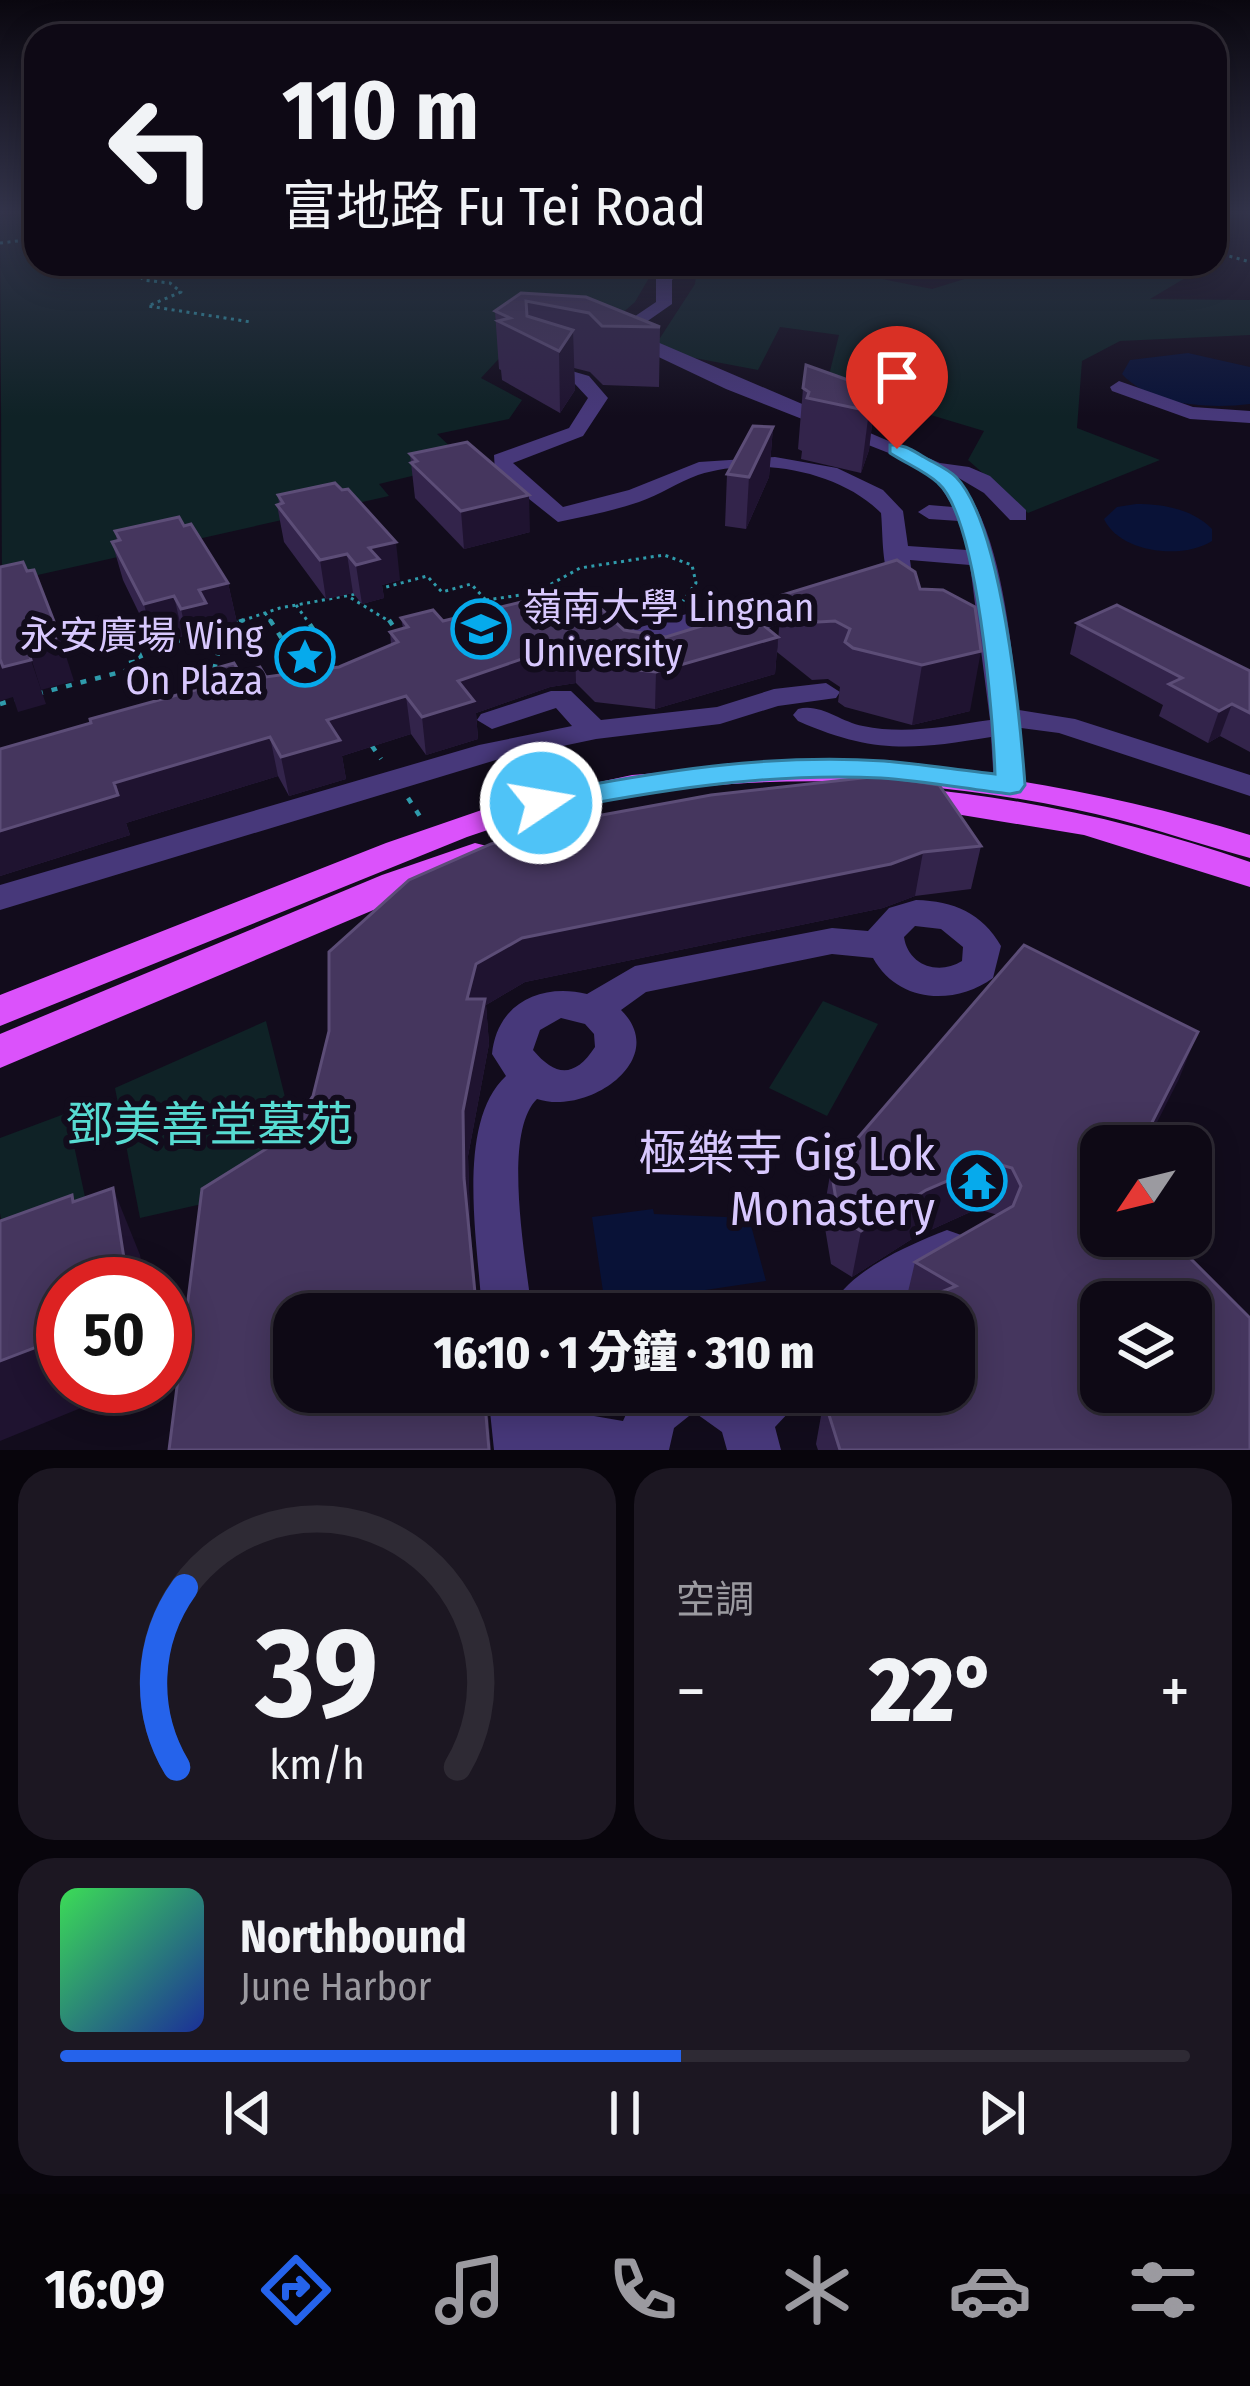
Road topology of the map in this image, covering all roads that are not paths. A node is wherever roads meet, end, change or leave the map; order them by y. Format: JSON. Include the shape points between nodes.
{"nodes":[{"id":1,"x":664,"y":281,"type":"edge"},
{"id":2,"x":537,"y":366,"type":"edge"},
{"id":3,"x":796,"y":386,"type":"dead end"},
{"id":4,"x":1119,"y":387,"type":"dead end"},
{"id":5,"x":778,"y":403,"type":"junction"},
{"id":6,"x":1250,"y":417,"type":"edge"},
{"id":7,"x":936,"y":470,"type":"junction"},
{"id":8,"x":928,"y":512,"type":"dead end"},
{"id":9,"x":968,"y":515,"type":"junction"},
{"id":10,"x":1018,"y":515,"type":"dead end"},
{"id":11,"x":898,"y":552,"type":"junction"},
{"id":12,"x":981,"y":559,"type":"junction"},
{"id":13,"x":841,"y":602,"type":"edge"},
{"id":14,"x":922,"y":622,"type":"edge"},
{"id":15,"x":715,"y":637,"type":"edge"},
{"id":16,"x":492,"y":720,"type":"dead end"},
{"id":17,"x":1006,"y":722,"type":"junction"},
{"id":18,"x":593,"y":730,"type":"junction"},
{"id":19,"x":1010,"y":785,"type":"junction"},
{"id":20,"x":1250,"y":786,"type":"edge"},
{"id":21,"x":1250,"y":847,"type":"edge"},
{"id":22,"x":1250,"y":875,"type":"edge"},
{"id":23,"x":0,"y":898,"type":"edge"},
{"id":24,"x":885,"y":946,"type":"dead end"},
{"id":25,"x":595,"y":1009,"type":"junction"},
{"id":26,"x":0,"y":1011,"type":"edge"},
{"id":27,"x":0,"y":1052,"type":"edge"},
{"id":28,"x":530,"y":1079,"type":"junction"},
{"id":29,"x":979,"y":1234,"type":"edge"},
{"id":30,"x":506,"y":1293,"type":"edge"},
{"id":31,"x":875,"y":1293,"type":"edge"},
{"id":32,"x":651,"y":1413,"type":"edge"},
{"id":33,"x":517,"y":1424,"type":"edge"},
{"id":34,"x":638,"y":1450,"type":"edge"}],
"edges":[{"from":1,"to":5,"type":"street","via":[[664,304],[632,323],[631,335]]},
{"from":2,"to":11,"type":"street","via":[[581,380],[598,398],[576,432],[502,460],[558,515],[633,496],[694,469],[760,464],[871,491],[892,512]]},
{"from":3,"to":5,"type":"street"},
{"from":4,"to":6,"type":"street","via":[[1190,412]]},
{"from":5,"to":7,"type":"street"},
{"from":7,"to":9,"type":"street"},
{"from":7,"to":10,"type":"street","via":[[966,471]]},
{"from":8,"to":9,"type":"street"},
{"from":9,"to":12,"type":"street"},
{"from":11,"to":12,"type":"street"},
{"from":11,"to":14,"type":"street","via":[[890,585],[916,599]]},
{"from":12,"to":17,"type":"street"},
{"from":13,"to":15,"type":"street","via":[[765,633]]},
{"from":16,"to":18,"type":"street","via":[[561,697]]},
{"from":17,"to":18,"type":"street","via":[[918,740],[855,735],[814,694]]},
{"from":17,"to":19,"type":"street"},
{"from":17,"to":20,"type":"street","via":[[1064,725]]},
{"from":18,"to":23,"type":"street","via":[[437,767]]},
{"from":19,"to":21,"type":"main road","via":[[1154,816]]},
{"from":19,"to":26,"type":"main road","via":[[786,769],[582,794],[429,840]]},
{"from":22,"to":27,"type":"main road","via":[[1149,842],[983,806],[824,794],[663,806],[454,862]]},
{"from":24,"to":25,"type":"street","via":[[832,941],[635,980]]},
{"from":25,"to":28,"type":"street","via":[[544,1006],[518,1026],[512,1054]]},
{"from":25,"to":28,"type":"street","via":[[615,1029],[608,1068],[563,1088]]},
{"from":28,"to":30,"type":"street","via":[[506,1103],[496,1157]]},
{"from":29,"to":31,"type":"street"},
{"from":32,"to":34,"type":"street"},
{"from":33,"to":34,"type":"street"}]}
